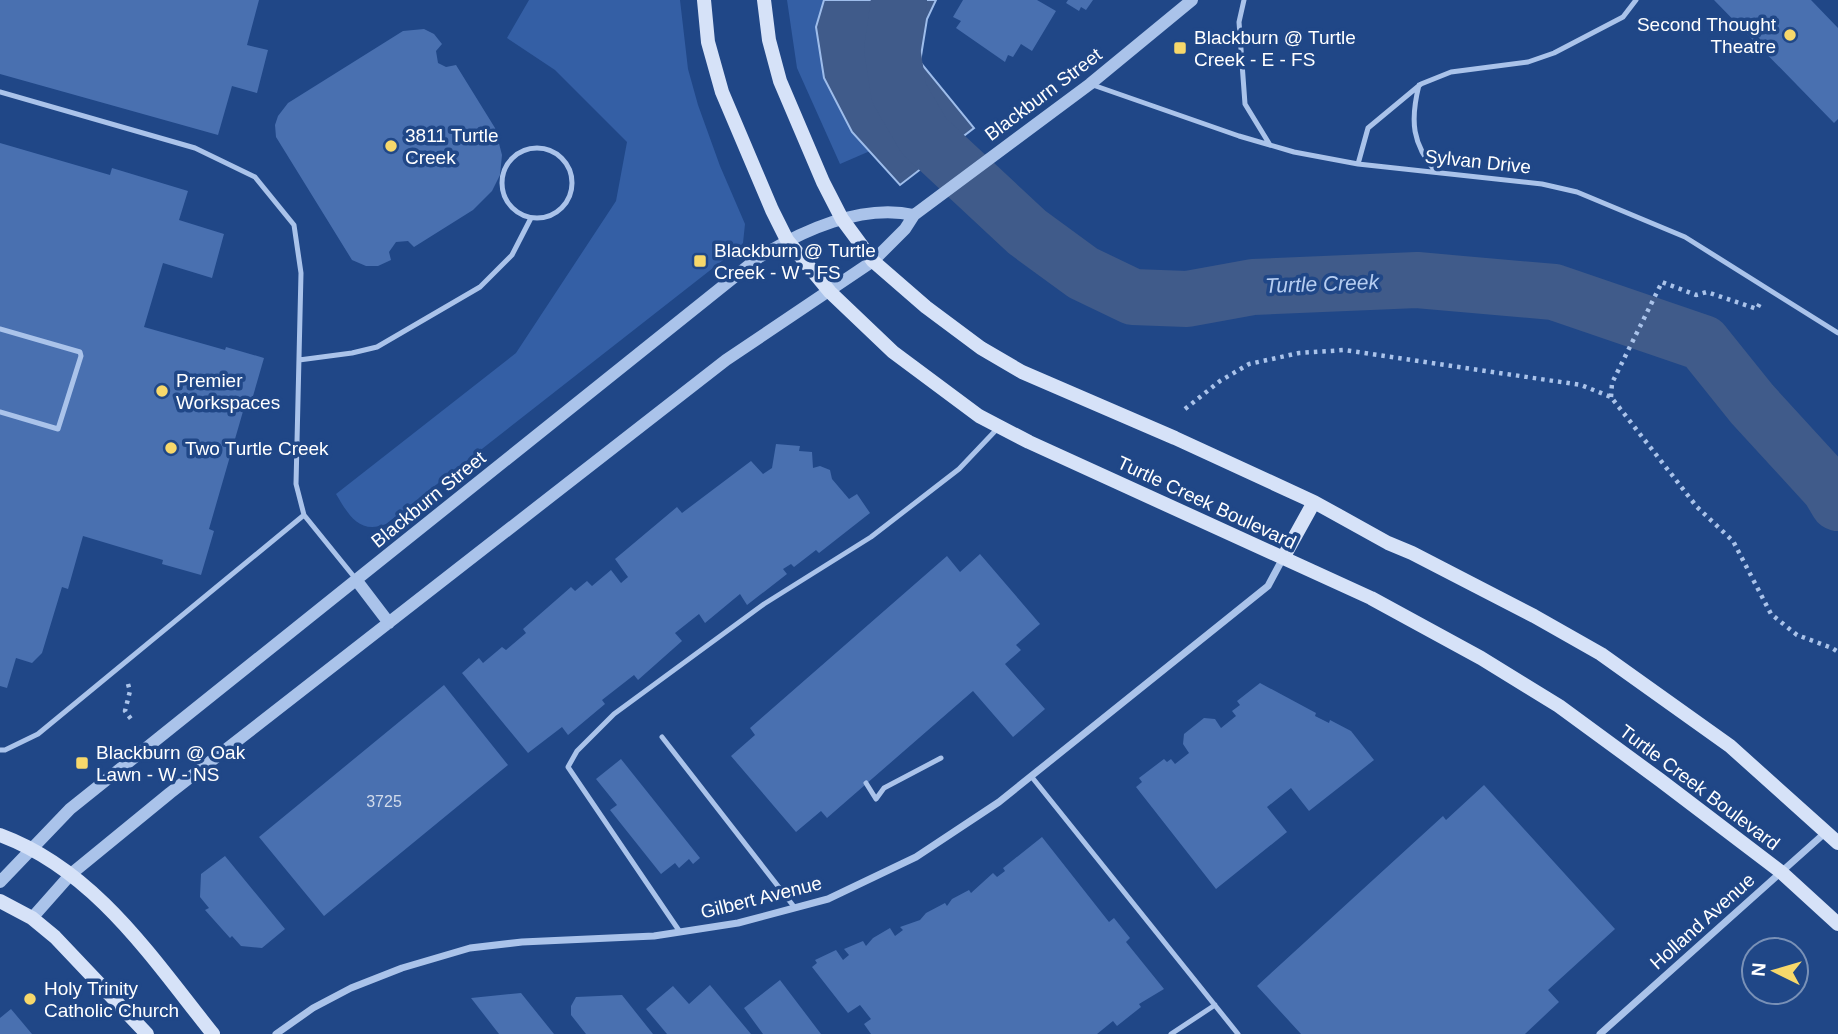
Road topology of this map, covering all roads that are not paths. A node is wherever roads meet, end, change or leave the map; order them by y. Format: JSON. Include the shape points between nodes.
{"nodes":[{"id":1,"x":704,"y":0,"type":"edge"},
{"id":2,"x":764,"y":0,"type":"edge"},
{"id":3,"x":1192,"y":0,"type":"edge"},
{"id":4,"x":1244,"y":0,"type":"edge"},
{"id":5,"x":1636,"y":0,"type":"edge"},
{"id":6,"x":1090,"y":83,"type":"junction"},
{"id":7,"x":1419,"y":85,"type":"junction"},
{"id":8,"x":0,"y":92,"type":"edge"},
{"id":9,"x":1270,"y":145,"type":"junction"},
{"id":10,"x":1358,"y":164,"type":"junction"},
{"id":11,"x":1436,"y":172,"type":"junction"},
{"id":12,"x":914,"y":215,"type":"junction"},
{"id":13,"x":531,"y":218,"type":"junction"},
{"id":14,"x":842,"y":219,"type":"junction"},
{"id":15,"x":787,"y":240,"type":"junction"},
{"id":16,"x":873,"y":261,"type":"junction"},
{"id":17,"x":830,"y":292,"type":"junction"},
{"id":18,"x":0,"y":329,"type":"edge"},
{"id":19,"x":1838,"y":333,"type":"edge"},
{"id":20,"x":299,"y":360,"type":"junction"},
{"id":21,"x":0,"y":412,"type":"edge"},
{"id":22,"x":999,"y":426,"type":"junction"},
{"id":23,"x":1314,"y":502,"type":"junction"},
{"id":24,"x":304,"y":515,"type":"junction"},
{"id":25,"x":1283,"y":558,"type":"junction"},
{"id":26,"x":357,"y":581,"type":"junction"},
{"id":27,"x":389,"y":623,"type":"junction"},
{"id":28,"x":662,"y":737,"type":"dead end"},
{"id":29,"x":0,"y":750,"type":"edge"},
{"id":30,"x":941,"y":758,"type":"dead end"},
{"id":31,"x":1031,"y":776,"type":"junction"},
{"id":32,"x":866,"y":783,"type":"dead end"},
{"id":33,"x":1826,"y":832,"type":"junction"},
{"id":34,"x":0,"y":835,"type":"edge"},
{"id":35,"x":1838,"y":843,"type":"edge"},
{"id":36,"x":32,"y":847,"type":"junction"},
{"id":37,"x":1782,"y":872,"type":"junction"},
{"id":38,"x":71,"y":874,"type":"junction"},
{"id":39,"x":0,"y":882,"type":"edge"},
{"id":40,"x":0,"y":901,"type":"edge"},
{"id":41,"x":794,"y":908,"type":"junction"},
{"id":42,"x":32,"y":918,"type":"junction"},
{"id":43,"x":1838,"y":924,"type":"edge"},
{"id":44,"x":680,"y":932,"type":"junction"},
{"id":45,"x":1215,"y":1005,"type":"junction"},
{"id":46,"x":147,"y":1034,"type":"edge"},
{"id":47,"x":213,"y":1034,"type":"edge"},
{"id":48,"x":276,"y":1034,"type":"edge"},
{"id":49,"x":1171,"y":1034,"type":"edge"},
{"id":50,"x":1238,"y":1034,"type":"edge"},
{"id":51,"x":1600,"y":1034,"type":"edge"}],
"edges":[{"from":1,"to":15,"type":"main road","name":"Turtle Creek Boulevard","via":[[708,42],[722,92]]},
{"from":2,"to":14,"type":"main road","via":[[780,81]]},
{"from":3,"to":6,"type":"street","name":"Blackburn Street"},
{"from":4,"to":9,"type":"lane","via":[[1239,22],[1245,104]]},
{"from":5,"to":7,"type":"lane","via":[[1623,17],[1554,53],[1528,62],[1451,72]]},
{"from":6,"to":9,"type":"lane","name":"Sylvan Drive"},
{"from":6,"to":12,"type":"street","name":"Blackburn Street"},
{"from":7,"to":10,"type":"lane","via":[[1368,128]]},
{"from":7,"to":11,"type":"lane","via":[[1413,110],[1415,135],[1424,158]]},
{"from":8,"to":20,"type":"lane","via":[[195,148],[255,177],[293,225],[301,274]]},
{"from":9,"to":10,"type":"lane","name":"Sylvan Drive"},
{"from":10,"to":11,"type":"lane","name":"Sylvan Drive"},
{"from":11,"to":19,"type":"lane","name":"Sylvan Drive","via":[[1577,192],[1685,237]]},
{"from":12,"to":14,"type":"street","name":"Blackburn Street","via":[[890,212]]},
{"from":12,"to":16,"type":"street","name":"Blackburn Street"},
{"from":13,"to":13,"type":"lane","via":[[557,213],[572,192],[570,168],[554,151],[542,148],[530,148],[511,159],[501,180],[508,204]]},
{"from":13,"to":20,"type":"lane","via":[[512,255],[480,287],[377,347]]},
{"from":14,"to":15,"type":"street","name":"Blackburn Street"},
{"from":14,"to":16,"type":"main road"},
{"from":15,"to":17,"type":"main road","name":"Turtle Creek Boulevard"},
{"from":15,"to":26,"type":"street","name":"Blackburn Street","via":[[747,267]]},
{"from":16,"to":17,"type":"street","name":"Blackburn Street"},
{"from":16,"to":23,"type":"main road","via":[[981,348],[1022,372]]},
{"from":17,"to":22,"type":"main road","name":"Turtle Creek Boulevard","via":[[893,352]]},
{"from":17,"to":27,"type":"street","name":"Blackburn Street","via":[[726,360]]},
{"from":18,"to":21,"type":"lane","via":[[81,356],[58,429]]},
{"from":20,"to":24,"type":"lane","via":[[296,484]]},
{"from":22,"to":25,"type":"main road","name":"Turtle Creek Boulevard"},
{"from":22,"to":44,"type":"lane","via":[[959,469],[871,537],[764,604],[614,714],[577,751],[568,767]]},
{"from":23,"to":25,"type":"main road"},
{"from":23,"to":33,"type":"main road","via":[[1601,654],[1730,746]]},
{"from":24,"to":26,"type":"lane"},
{"from":24,"to":29,"type":"lane","via":[[38,734]]},
{"from":25,"to":31,"type":"street","name":"Gilbert Avenue","via":[[1268,586]]},
{"from":25,"to":37,"type":"main road","name":"Turtle Creek Boulevard","via":[[1371,598],[1559,706]]},
{"from":26,"to":27,"type":"street"},
{"from":26,"to":36,"type":"street","name":"Blackburn Street","via":[[70,809]]},
{"from":27,"to":38,"type":"street","name":"Blackburn Street"},
{"from":28,"to":41,"type":"lane"},
{"from":30,"to":32,"type":"lane","via":[[884,788],[876,799]]},
{"from":31,"to":41,"type":"street","name":"Gilbert Avenue","via":[[916,857],[828,899]]},
{"from":31,"to":45,"type":"lane"},
{"from":33,"to":35,"type":"main road"},
{"from":33,"to":37,"type":"street","name":"Holland Avenue"},
{"from":34,"to":36,"type":"main road"},
{"from":36,"to":38,"type":"main road"},
{"from":36,"to":39,"type":"street","name":"Blackburn Street"},
{"from":37,"to":43,"type":"main road","name":"Turtle Creek Boulevard"},
{"from":37,"to":51,"type":"street","name":"Holland Avenue"},
{"from":38,"to":42,"type":"street","name":"Blackburn Street"},
{"from":38,"to":47,"type":"main road","via":[[112,909]]},
{"from":40,"to":42,"type":"main road"},
{"from":41,"to":44,"type":"street","name":"Gilbert Avenue"},
{"from":42,"to":46,"type":"main road","via":[[85,966]]},
{"from":44,"to":48,"type":"street","name":"Gilbert Avenue","via":[[470,948],[351,988]]},
{"from":45,"to":49,"type":"lane"},
{"from":45,"to":50,"type":"lane"}]}
